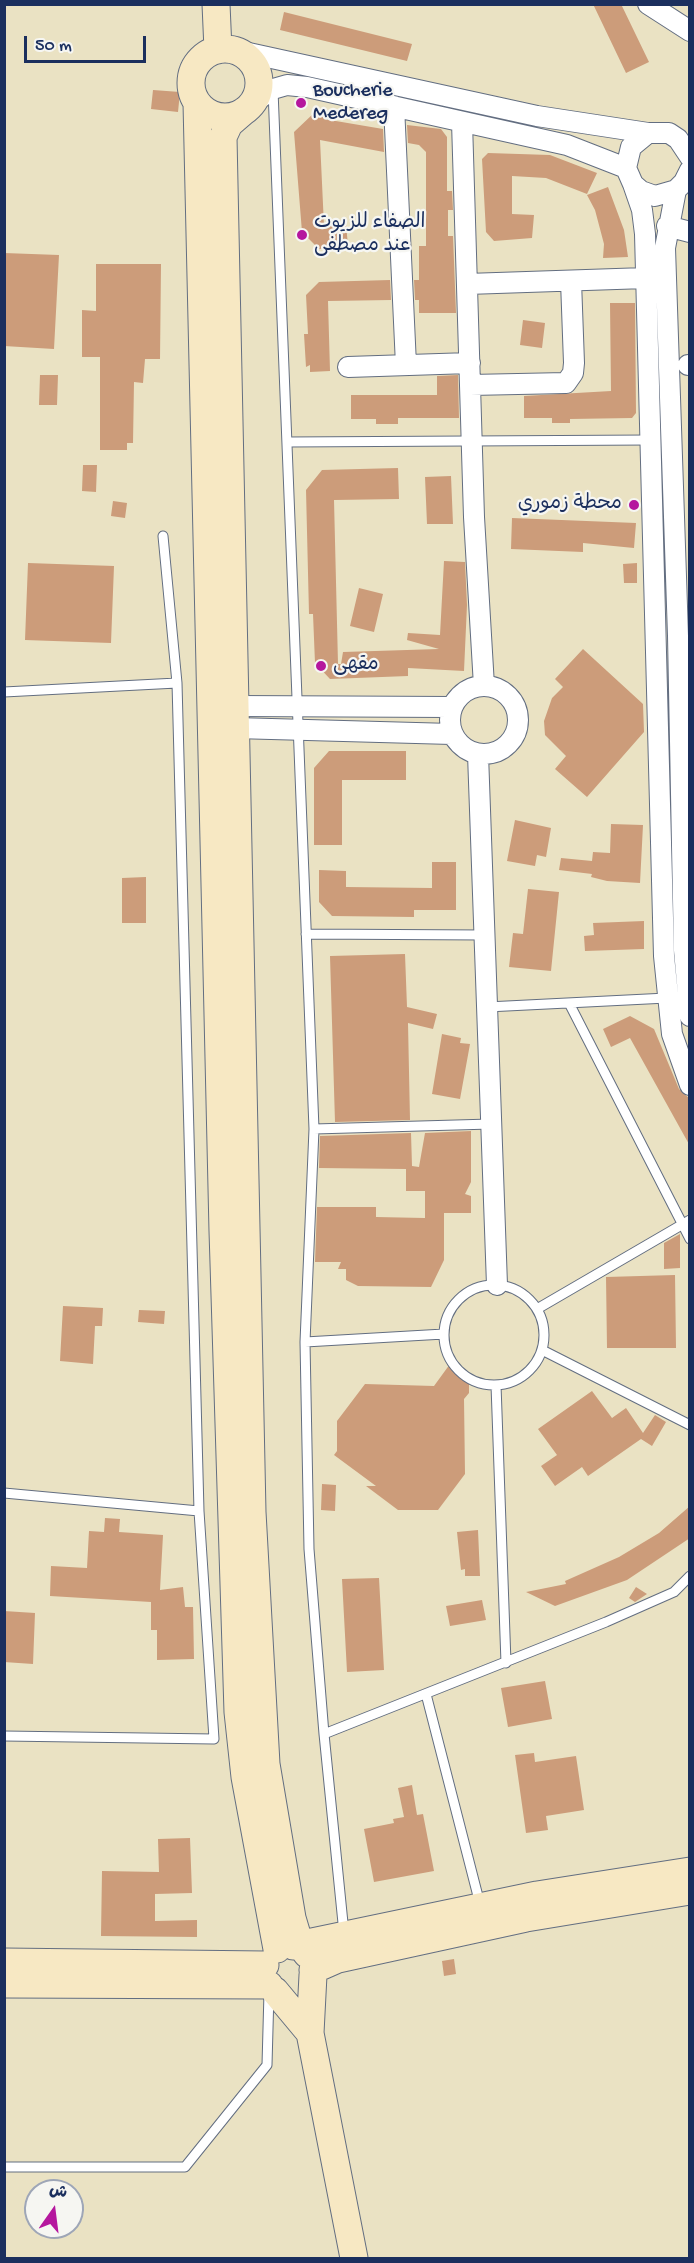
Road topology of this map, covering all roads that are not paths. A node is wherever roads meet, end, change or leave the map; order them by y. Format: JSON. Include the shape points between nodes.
{"nodes":[{"id":1,"x":216,"y":4,"type":"edge"},
{"id":2,"x":648,"y":4,"type":"edge"},
{"id":3,"x":690,"y":31,"type":"edge"},
{"id":4,"x":226,"y":50,"type":"junction"},
{"id":5,"x":257,"y":101,"type":"junction"},
{"id":6,"x":197,"y":103,"type":"junction"},
{"id":7,"x":394,"y":106,"type":"junction"},
{"id":8,"x":462,"y":122,"type":"junction"},
{"id":9,"x":690,"y":130,"type":"edge"},
{"id":10,"x":648,"y":133,"type":"junction"},
{"id":11,"x":669,"y":133,"type":"junction"},
{"id":12,"x":690,"y":157,"type":"edge"},
{"id":13,"x":630,"y":176,"type":"junction"},
{"id":14,"x":685,"y":180,"type":"edge"},
{"id":15,"x":667,"y":226,"type":"junction"},
{"id":16,"x":690,"y":232,"type":"edge"},
{"id":17,"x":646,"y":278,"type":"junction"},
{"id":18,"x":571,"y":281,"type":"junction"},
{"id":19,"x":467,"y":284,"type":"junction"},
{"id":20,"x":470,"y":363,"type":"junction"},
{"id":21,"x":406,"y":365,"type":"junction"},
{"id":22,"x":348,"y":367,"type":"dead end"},
{"id":23,"x":470,"y":385,"type":"junction"},
{"id":24,"x":650,"y":440,"type":"junction"},
{"id":25,"x":472,"y":441,"type":"junction"},
{"id":26,"x":287,"y":442,"type":"junction"},
{"id":27,"x":163,"y":536,"type":"dead end"},
{"id":28,"x":177,"y":683,"type":"junction"},
{"id":29,"x":484,"y":686,"type":"junction"},
{"id":30,"x":4,"y":692,"type":"edge"},
{"id":31,"x":297,"y":706,"type":"junction"},
{"id":32,"x":452,"y":707,"type":"junction"},
{"id":33,"x":235,"y":717,"type":"junction"},
{"id":34,"x":685,"y":720,"type":"edge"},
{"id":35,"x":658,"y":721,"type":"junction"},
{"id":36,"x":298,"y":730,"type":"junction"},
{"id":37,"x":452,"y":734,"type":"junction"},
{"id":38,"x":477,"y":754,"type":"junction"},
{"id":39,"x":306,"y":934,"type":"junction"},
{"id":40,"x":484,"y":935,"type":"junction"},
{"id":41,"x":667,"y":998,"type":"junction"},
{"id":42,"x":568,"y":1003,"type":"junction"},
{"id":43,"x":487,"y":1007,"type":"junction"},
{"id":44,"x":690,"y":1016,"type":"edge"},
{"id":45,"x":690,"y":1085,"type":"edge"},
{"id":46,"x":491,"y":1124,"type":"junction"},
{"id":47,"x":314,"y":1129,"type":"junction"},
{"id":48,"x":686,"y":1222,"type":"edge"},
{"id":49,"x":690,"y":1239,"type":"edge"},
{"id":50,"x":497,"y":1285,"type":"junction"},
{"id":51,"x":537,"y":1310,"type":"junction"},
{"id":52,"x":444,"y":1334,"type":"junction"},
{"id":53,"x":305,"y":1342,"type":"junction"},
{"id":54,"x":542,"y":1350,"type":"junction"},
{"id":55,"x":496,"y":1385,"type":"junction"},
{"id":56,"x":690,"y":1425,"type":"edge"},
{"id":57,"x":4,"y":1493,"type":"edge"},
{"id":58,"x":199,"y":1511,"type":"junction"},
{"id":59,"x":690,"y":1576,"type":"edge"},
{"id":60,"x":506,"y":1663,"type":"junction"},
{"id":61,"x":426,"y":1694,"type":"junction"},
{"id":62,"x":324,"y":1734,"type":"junction"},
{"id":63,"x":4,"y":1736,"type":"edge"},
{"id":64,"x":690,"y":1871,"type":"edge"},
{"id":65,"x":690,"y":1891,"type":"edge"},
{"id":66,"x":481,"y":1907,"type":"junction"},
{"id":67,"x":345,"y":1936,"type":"junction"},
{"id":68,"x":4,"y":1962,"type":"edge"},
{"id":69,"x":290,"y":1965,"type":"junction"},
{"id":70,"x":4,"y":1984,"type":"edge"},
{"id":71,"x":310,"y":2032,"type":"junction"},
{"id":72,"x":4,"y":2167,"type":"edge"},
{"id":73,"x":354,"y":2259,"type":"edge"}],
"edges":[{"from":1,"to":4,"type":"main road"},
{"from":2,"to":3,"type":"street"},
{"from":4,"to":5,"type":"main road","via":[[250,59],[256,69]]},
{"from":4,"to":6,"type":"main road","via":[[199,60],[193,70],[192,93]]},
{"from":4,"to":10,"type":"street","via":[[537,116]]},
{"from":5,"to":6,"type":"main road","via":[[234,116],[217,116]]},
{"from":5,"to":7,"type":"street","via":[[286,85]]},
{"from":5,"to":26,"type":"lane"},
{"from":5,"to":33,"type":"main road","via":[[229,124],[223,137]]},
{"from":6,"to":69,"type":"main road","via":[[238,1712],[245,1777]]},
{"from":7,"to":8,"type":"street"},
{"from":7,"to":21,"type":"street"},
{"from":8,"to":13,"type":"street","via":[[567,145]]},
{"from":8,"to":19,"type":"street"},
{"from":9,"to":11,"type":"street"},
{"from":10,"to":11,"type":"street"},
{"from":10,"to":13,"type":"street","via":[[631,147]]},
{"from":11,"to":12,"type":"street"},
{"from":13,"to":14,"type":"street","via":[[641,191],[655,196]]},
{"from":13,"to":17,"type":"street","via":[[642,210]]},
{"from":14,"to":15,"type":"street"},
{"from":15,"to":16,"type":"street"},
{"from":15,"to":34,"type":"street"},
{"from":17,"to":18,"type":"street"},
{"from":17,"to":24,"type":"street"},
{"from":18,"to":19,"type":"street"},
{"from":18,"to":23,"type":"street","via":[[574,363],[573,374],[566,383]]},
{"from":19,"to":20,"type":"street"},
{"from":20,"to":21,"type":"street"},
{"from":20,"to":23,"type":"street"},
{"from":21,"to":22,"type":"street"},
{"from":23,"to":25,"type":"street"},
{"from":24,"to":25,"type":"lane"},
{"from":24,"to":35,"type":"street"},
{"from":25,"to":26,"type":"lane"},
{"from":25,"to":29,"type":"street"},
{"from":26,"to":31,"type":"lane"},
{"from":27,"to":28,"type":"lane"},
{"from":28,"to":30,"type":"lane"},
{"from":28,"to":58,"type":"lane"},
{"from":29,"to":32,"type":"street","via":[[465,692]]},
{"from":29,"to":38,"type":"street","via":[[505,693],[518,712],[519,724],[509,744],[489,754]]},
{"from":31,"to":32,"type":"street"},
{"from":31,"to":33,"type":"street"},
{"from":31,"to":36,"type":"lane"},
{"from":32,"to":37,"type":"street"},
{"from":33,"to":36,"type":"street"},
{"from":33,"to":69,"type":"main road","via":[[252,1512],[261,1710],[292,1918]]},
{"from":34,"to":35,"type":"lane"},
{"from":34,"to":44,"type":"street","via":[[684,950]]},
{"from":35,"to":41,"type":"street"},
{"from":36,"to":37,"type":"street"},
{"from":36,"to":39,"type":"lane"},
{"from":37,"to":38,"type":"street","via":[[467,750]]},
{"from":38,"to":40,"type":"street"},
{"from":39,"to":40,"type":"lane"},
{"from":39,"to":47,"type":"lane"},
{"from":40,"to":43,"type":"street"},
{"from":41,"to":42,"type":"lane"},
{"from":41,"to":45,"type":"street","via":[[672,1035]]},
{"from":42,"to":43,"type":"lane"},
{"from":42,"to":48,"type":"lane"},
{"from":43,"to":46,"type":"street"},
{"from":46,"to":47,"type":"lane"},
{"from":46,"to":50,"type":"street"},
{"from":47,"to":53,"type":"lane"},
{"from":48,"to":49,"type":"lane"},
{"from":48,"to":51,"type":"lane"},
{"from":50,"to":51,"type":"lane","via":[[520,1293]]},
{"from":50,"to":52,"type":"lane","via":[[481,1287],[460,1299],[447,1318]]},
{"from":51,"to":54,"type":"lane","via":[[543,1323]]},
{"from":52,"to":53,"type":"lane"},
{"from":52,"to":55,"type":"lane","via":[[450,1357],[465,1376]]},
{"from":53,"to":62,"type":"lane","via":[[309,1549]]},
{"from":54,"to":55,"type":"lane","via":[[524,1375]]},
{"from":54,"to":56,"type":"lane"},
{"from":55,"to":60,"type":"lane"},
{"from":57,"to":58,"type":"lane"},
{"from":58,"to":63,"type":"lane","via":[[214,1739]]},
{"from":59,"to":60,"type":"lane","via":[[674,1592]]},
{"from":60,"to":61,"type":"lane"},
{"from":61,"to":62,"type":"lane"},
{"from":61,"to":66,"type":"lane"},
{"from":62,"to":67,"type":"lane"},
{"from":64,"to":66,"type":"main road"},
{"from":65,"to":69,"type":"main road","via":[[526,1918],[338,1959]]},
{"from":66,"to":67,"type":"main road"},
{"from":67,"to":69,"type":"main road"},
{"from":68,"to":69,"type":"main road"},
{"from":69,"to":70,"type":"main road"},
{"from":69,"to":71,"type":"main road"},
{"from":69,"to":71,"type":"main road"},
{"from":69,"to":72,"type":"lane","via":[[267,2065],[185,2167]]},
{"from":71,"to":73,"type":"main road"}]}
